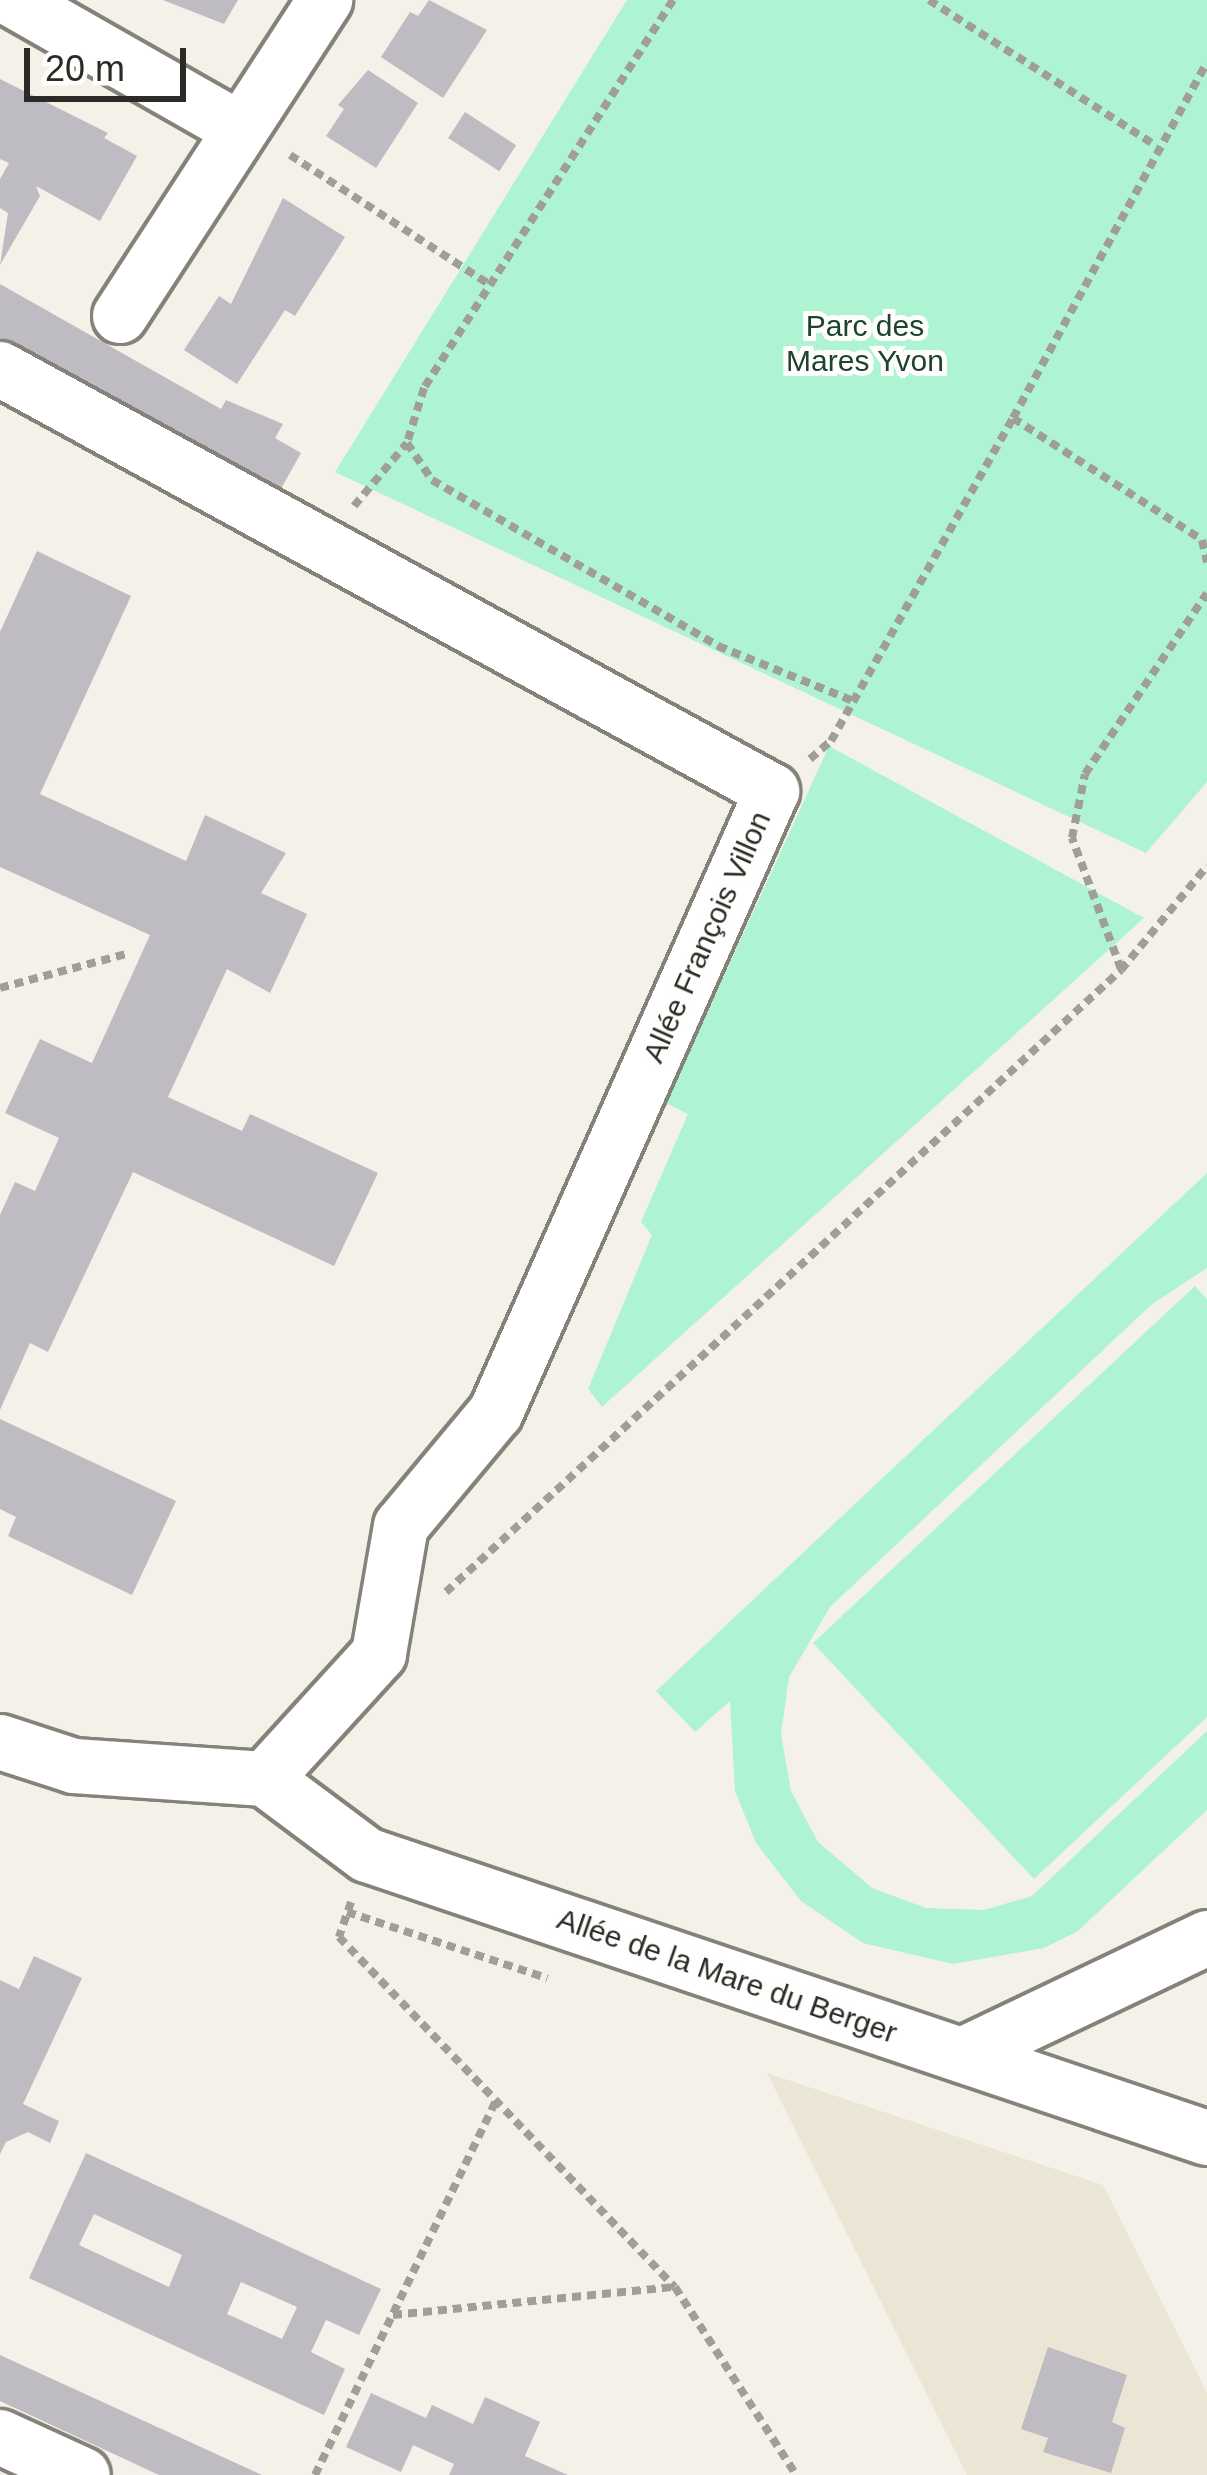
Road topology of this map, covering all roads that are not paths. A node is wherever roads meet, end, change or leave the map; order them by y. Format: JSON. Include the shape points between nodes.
{"nodes":[{"id":1,"x":13,"y":0,"type":"edge"},
{"id":2,"x":325,"y":0,"type":"edge"},
{"id":3,"x":239,"y":128,"type":"junction"},
{"id":4,"x":120,"y":316,"type":"dead end"},
{"id":5,"x":0,"y":369,"type":"edge"},
{"id":6,"x":0,"y":1742,"type":"edge"},
{"id":7,"x":265,"y":1779,"type":"junction"},
{"id":8,"x":1207,"y":1938,"type":"edge"},
{"id":9,"x":962,"y":2055,"type":"junction"},
{"id":10,"x":1207,"y":2138,"type":"edge"},
{"id":11,"x":0,"y":2437,"type":"edge"},
{"id":12,"x":83,"y":2475,"type":"edge"}],
"edges":[{"from":1,"to":3,"type":"street"},
{"from":2,"to":3,"type":"street"},
{"from":3,"to":4,"type":"street"},
{"from":5,"to":7,"type":"street","name":"Allée François Villon","via":[[772,791],[496,1412],[401,1526],[379,1654]]},
{"from":6,"to":7,"type":"street","via":[[74,1766]]},
{"from":7,"to":9,"type":"street","name":"Allée de la Mare du Berger","via":[[367,1855]]},
{"from":8,"to":9,"type":"street"},
{"from":9,"to":10,"type":"street","name":"Allée de la Mare du Berger"},
{"from":11,"to":12,"type":"street"}]}
